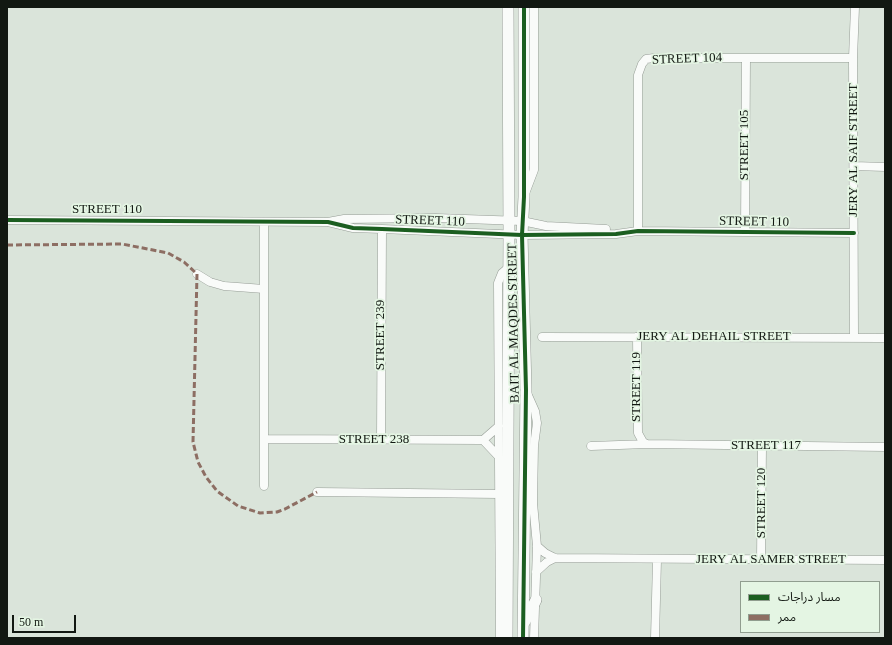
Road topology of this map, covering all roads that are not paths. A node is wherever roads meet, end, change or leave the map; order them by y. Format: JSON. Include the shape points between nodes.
{"nodes":[{"id":1,"x":508,"y":7,"type":"edge"},
{"id":2,"x":524,"y":7,"type":"edge"},
{"id":3,"x":534,"y":7,"type":"edge"},
{"id":4,"x":855,"y":8,"type":"edge"},
{"id":5,"x":746,"y":58,"type":"junction"},
{"id":6,"x":853,"y":58,"type":"junction"},
{"id":7,"x":854,"y":166,"type":"junction"},
{"id":8,"x":885,"y":167,"type":"edge"},
{"id":9,"x":524,"y":198,"type":"junction"},
{"id":10,"x":7,"y":220,"type":"edge"},
{"id":11,"x":509,"y":220,"type":"junction"},
{"id":12,"x":522,"y":221,"type":"junction"},
{"id":13,"x":264,"y":222,"type":"junction"},
{"id":14,"x":328,"y":222,"type":"junction"},
{"id":15,"x":382,"y":229,"type":"junction"},
{"id":16,"x":634,"y":232,"type":"junction"},
{"id":17,"x":745,"y":232,"type":"junction"},
{"id":18,"x":509,"y":233,"type":"junction"},
{"id":19,"x":854,"y":233,"type":"junction"},
{"id":20,"x":522,"y":235,"type":"junction"},
{"id":21,"x":508,"y":268,"type":"junction"},
{"id":22,"x":197,"y":274,"type":"dead end"},
{"id":23,"x":264,"y":289,"type":"junction"},
{"id":24,"x":542,"y":337,"type":"dead end"},
{"id":25,"x":637,"y":337,"type":"junction"},
{"id":26,"x":854,"y":338,"type":"junction"},
{"id":27,"x":885,"y":338,"type":"edge"},
{"id":28,"x":526,"y":390,"type":"junction"},
{"id":29,"x":498,"y":426,"type":"junction"},
{"id":30,"x":264,"y":439,"type":"junction"},
{"id":31,"x":381,"y":440,"type":"junction"},
{"id":32,"x":484,"y":440,"type":"junction"},
{"id":33,"x":647,"y":444,"type":"junction"},
{"id":34,"x":591,"y":446,"type":"dead end"},
{"id":35,"x":762,"y":446,"type":"junction"},
{"id":36,"x":885,"y":447,"type":"edge"},
{"id":37,"x":499,"y":457,"type":"junction"},
{"id":38,"x":264,"y":486,"type":"dead end"},
{"id":39,"x":317,"y":492,"type":"dead end"},
{"id":40,"x":499,"y":494,"type":"junction"},
{"id":41,"x":537,"y":546,"type":"junction"},
{"id":42,"x":555,"y":558,"type":"junction"},
{"id":43,"x":656,"y":560,"type":"junction"},
{"id":44,"x":761,"y":560,"type":"junction"},
{"id":45,"x":885,"y":560,"type":"edge"},
{"id":46,"x":536,"y":572,"type":"junction"},
{"id":47,"x":536,"y":600,"type":"junction"},
{"id":48,"x":523,"y":632,"type":"edge"},
{"id":49,"x":500,"y":638,"type":"edge"},
{"id":50,"x":507,"y":638,"type":"edge"},
{"id":51,"x":534,"y":638,"type":"edge"},
{"id":52,"x":655,"y":638,"type":"edge"}],
"edges":[{"from":1,"to":11,"type":"street","name":"BAIT AL MAQDES STREET"},
{"from":2,"to":9,"type":"street","name":"BAIT AL MAQDES STREET"},
{"from":3,"to":9,"type":"street","name":"BAIT AL MAQDES STREET","via":[[534,170]]},
{"from":4,"to":6,"type":"street","name":"JERY AL SAIF STREET"},
{"from":5,"to":6,"type":"street","name":"STREET 104"},
{"from":5,"to":16,"type":"street","name":"STREET 104","via":[[654,58],[646,59],[642,64],[638,75]]},
{"from":5,"to":17,"type":"street","name":"STREET 105"},
{"from":6,"to":7,"type":"street","name":"JERY AL SAIF STREET"},
{"from":7,"to":8,"type":"street"},
{"from":7,"to":19,"type":"street","name":"JERY AL SAIF STREET"},
{"from":9,"to":12,"type":"street","name":"BAIT AL MAQDES STREET"},
{"from":10,"to":13,"type":"street","name":"STREET 110"},
{"from":11,"to":12,"type":"street","name":"STREET 110"},
{"from":11,"to":14,"type":"street","name":"STREET 110","via":[[344,219]]},
{"from":11,"to":18,"type":"street","name":"BAIT AL MAQDES STREET"},
{"from":12,"to":16,"type":"street","name":"STREET 110","via":[[546,226]]},
{"from":12,"to":20,"type":"street","name":"BAIT AL MAQDES STREET"},
{"from":13,"to":14,"type":"street","name":"STREET 110"},
{"from":13,"to":23,"type":"street"},
{"from":14,"to":15,"type":"street","name":"STREET 110","via":[[353,228]]},
{"from":15,"to":18,"type":"street","name":"STREET 110"},
{"from":15,"to":31,"type":"street","name":"STREET 239"},
{"from":16,"to":17,"type":"street","name":"STREET 110"},
{"from":16,"to":20,"type":"street","name":"STREET 110"},
{"from":17,"to":19,"type":"street","name":"STREET 110"},
{"from":18,"to":20,"type":"street","name":"STREET 110"},
{"from":18,"to":21,"type":"street","name":"BAIT AL MAQDES STREET"},
{"from":19,"to":26,"type":"street","name":"JERY AL SAIF STREET"},
{"from":20,"to":28,"type":"street","name":"BAIT AL MAQDES STREET"},
{"from":21,"to":29,"type":"street","name":"BAIT AL MAQDES STREET","via":[[502,273],[498,283]]},
{"from":21,"to":50,"type":"street","name":"BAIT AL MAQDES STREET"},
{"from":22,"to":23,"type":"street","via":[[210,282],[224,286]]},
{"from":23,"to":30,"type":"street"},
{"from":24,"to":25,"type":"street","name":"JERY AL DEHAIL STREET"},
{"from":25,"to":26,"type":"street","name":"JERY AL DEHAIL STREET"},
{"from":25,"to":33,"type":"street","name":"STREET 119","via":[[638,433],[639,438]]},
{"from":26,"to":27,"type":"street","name":"JERY AL DEHAIL STREET"},
{"from":28,"to":41,"type":"street","name":"BAIT AL MAQDES STREET","via":[[537,423],[534,440],[534,498]]},
{"from":28,"to":48,"type":"street","name":"BAIT AL MAQDES STREET"},
{"from":29,"to":32,"type":"street"},
{"from":29,"to":37,"type":"street","name":"BAIT AL MAQDES STREET"},
{"from":30,"to":31,"type":"street","name":"STREET 238"},
{"from":30,"to":38,"type":"street"},
{"from":31,"to":32,"type":"street","name":"STREET 238"},
{"from":32,"to":37,"type":"street"},
{"from":33,"to":34,"type":"street","name":"STREET 117"},
{"from":33,"to":35,"type":"street","name":"STREET 117"},
{"from":35,"to":36,"type":"street","name":"STREET 117"},
{"from":35,"to":44,"type":"street","name":"STREET 120"},
{"from":37,"to":40,"type":"street","name":"BAIT AL MAQDES STREET"},
{"from":39,"to":40,"type":"street"},
{"from":40,"to":49,"type":"street","name":"BAIT AL MAQDES STREET"},
{"from":41,"to":42,"type":"street"},
{"from":41,"to":46,"type":"street","name":"BAIT AL MAQDES STREET"},
{"from":42,"to":43,"type":"street","name":"JERY AL SAMER STREET"},
{"from":42,"to":46,"type":"street","via":[[542,565]]},
{"from":43,"to":44,"type":"street","name":"JERY AL SAMER STREET"},
{"from":43,"to":52,"type":"street"},
{"from":44,"to":45,"type":"street","name":"JERY AL SAMER STREET"},
{"from":46,"to":47,"type":"street","name":"BAIT AL MAQDES STREET"},
{"from":47,"to":48,"type":"street"},
{"from":47,"to":51,"type":"street","name":"BAIT AL MAQDES STREET"}]}
